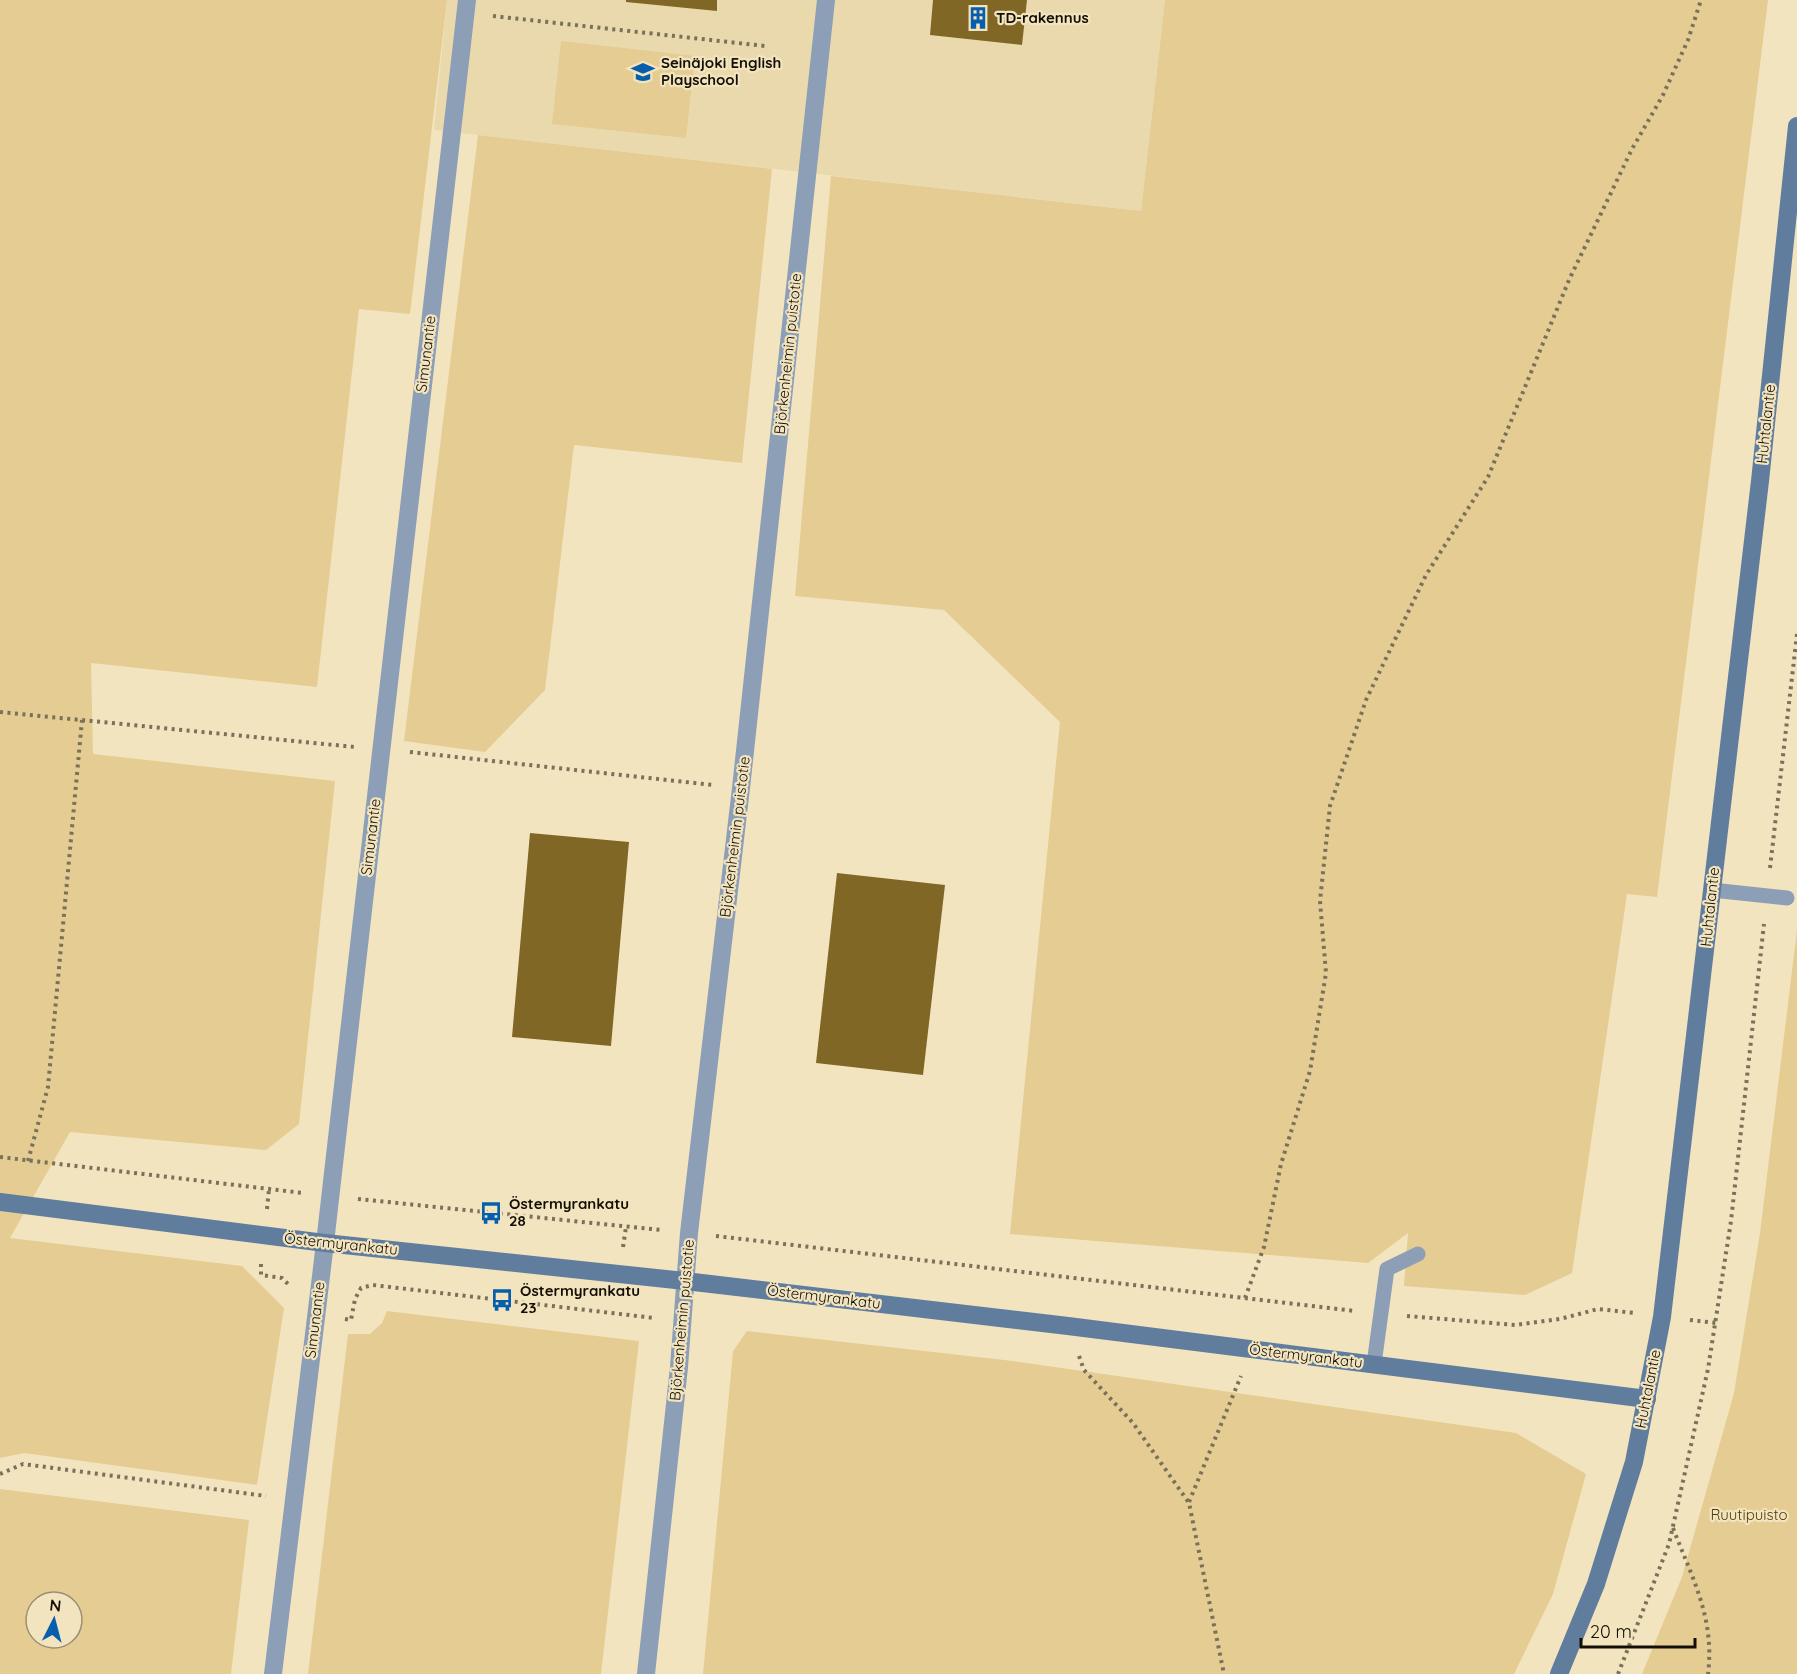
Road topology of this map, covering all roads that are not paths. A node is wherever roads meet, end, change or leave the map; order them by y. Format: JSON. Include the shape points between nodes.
{"nodes":[{"id":1,"x":467,"y":0,"type":"edge"},
{"id":2,"x":826,"y":0,"type":"edge"},
{"id":3,"x":1797,"y":126,"type":"edge"},
{"id":4,"x":1712,"y":890,"type":"junction"},
{"id":5,"x":1787,"y":898,"type":"dead end"},
{"id":6,"x":0,"y":1202,"type":"edge"},
{"id":7,"x":325,"y":1243,"type":"junction"},
{"id":8,"x":1418,"y":1254,"type":"dead end"},
{"id":9,"x":685,"y":1281,"type":"junction"},
{"id":10,"x":1374,"y":1364,"type":"junction"},
{"id":11,"x":1647,"y":1399,"type":"junction"},
{"id":12,"x":273,"y":1674,"type":"edge"},
{"id":13,"x":646,"y":1674,"type":"edge"},
{"id":14,"x":1559,"y":1674,"type":"edge"}],
"edges":[{"from":1,"to":7,"type":"street","name":"Simunantie"},
{"from":2,"to":9,"type":"street","name":"Björkenheimin puistotie"},
{"from":3,"to":4,"type":"street","name":"Huhtalantie"},
{"from":4,"to":5,"type":"lane"},
{"from":4,"to":11,"type":"street","name":"Huhtalantie","via":[[1662,1317]]},
{"from":6,"to":7,"type":"street","name":"Östermyrankatu"},
{"from":7,"to":9,"type":"street","name":"Östermyrankatu"},
{"from":7,"to":12,"type":"street","name":"Simunantie"},
{"from":8,"to":10,"type":"lane","via":[[1387,1269]]},
{"from":9,"to":10,"type":"street","name":"Östermyrankatu"},
{"from":9,"to":13,"type":"street","name":"Björkenheimin puistotie"},
{"from":10,"to":11,"type":"street","name":"Östermyrankatu"},
{"from":11,"to":14,"type":"street","name":"Huhtalantie","via":[[1634,1462],[1599,1573]]}]}
